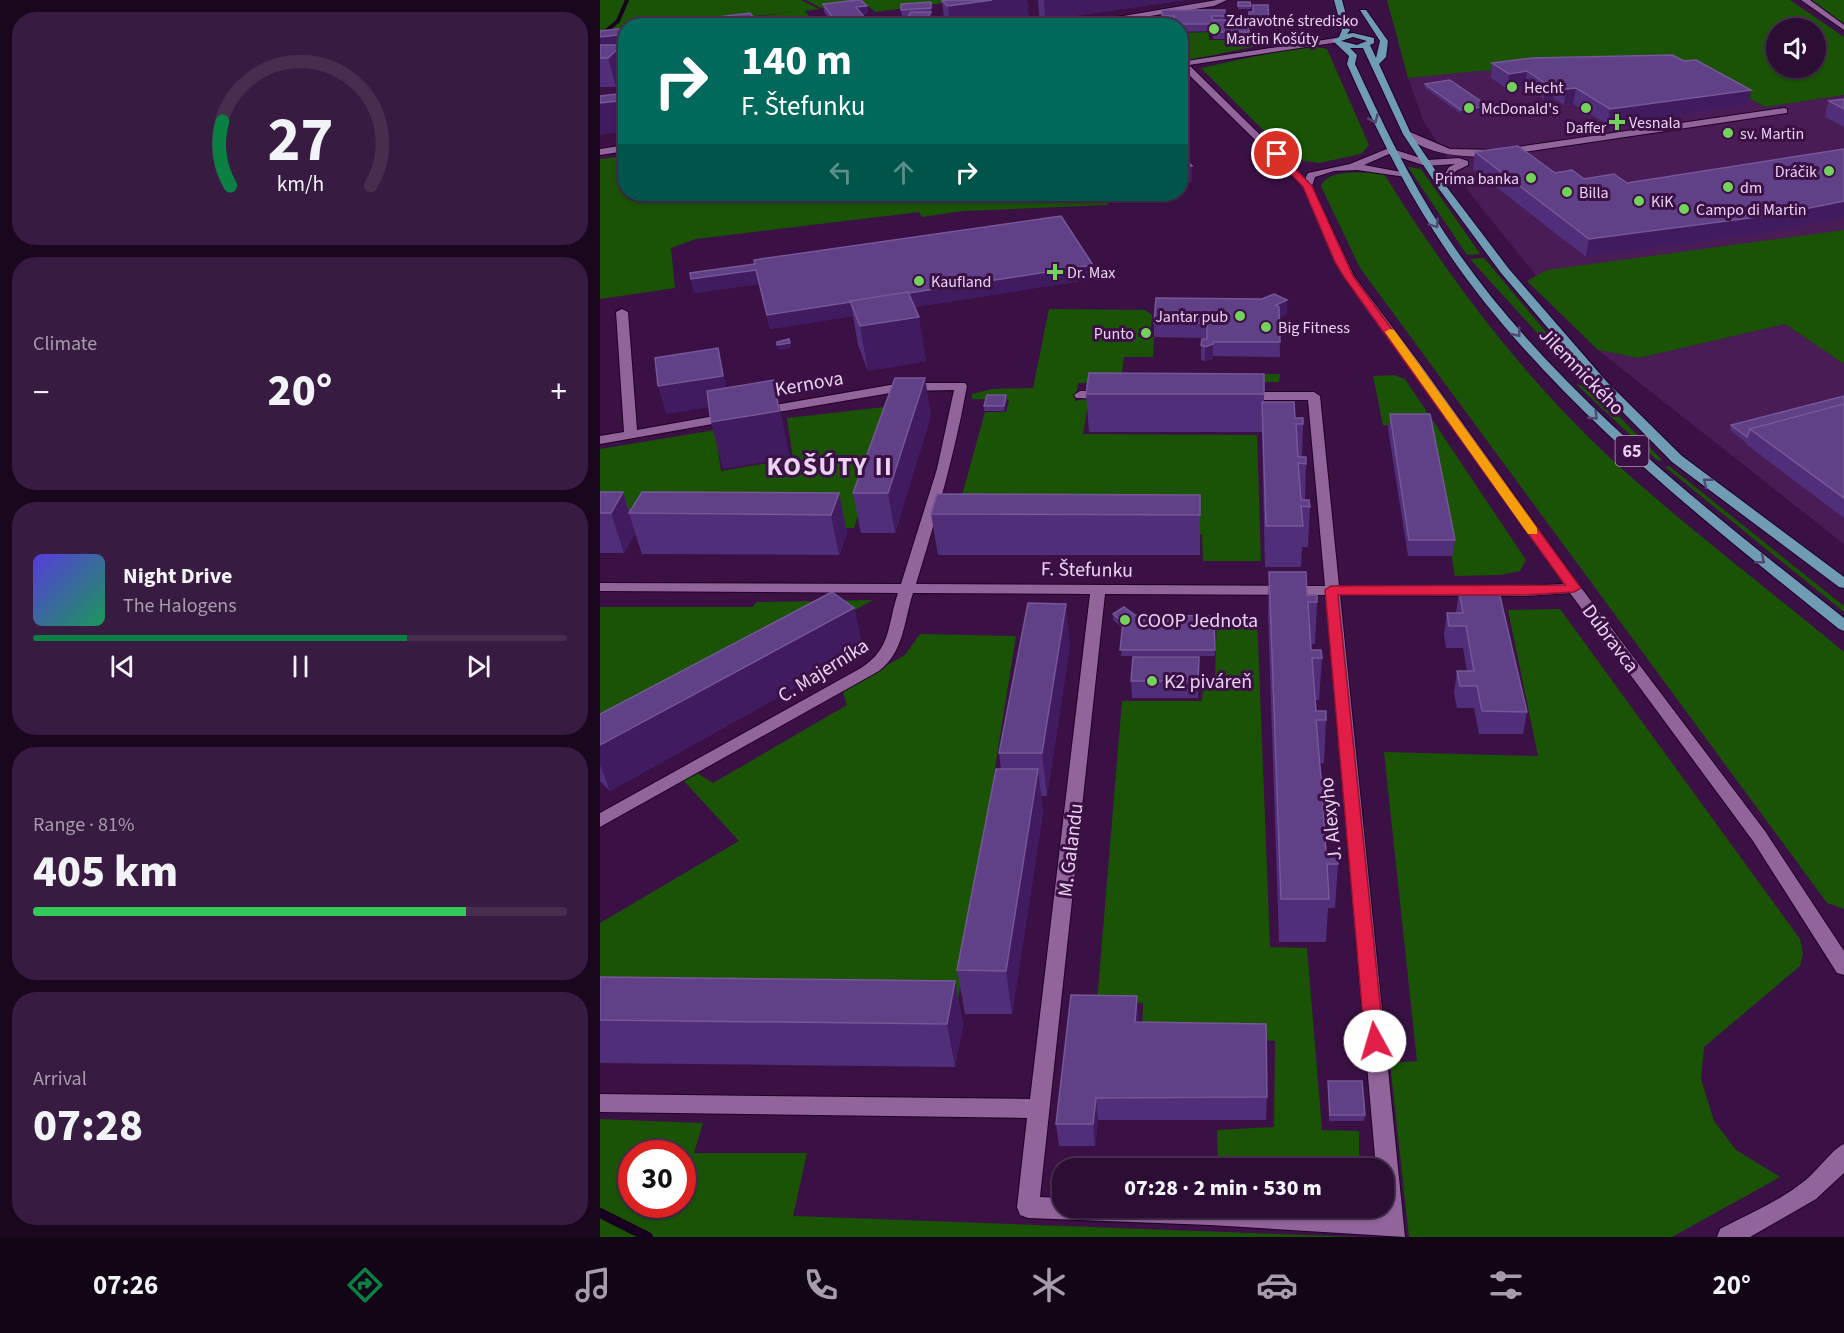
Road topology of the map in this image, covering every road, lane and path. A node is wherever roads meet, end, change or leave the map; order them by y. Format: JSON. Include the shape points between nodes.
{"nodes":[{"id":1,"x":987,"y":0,"type":"edge"},
{"id":2,"x":1223,"y":0,"type":"edge"},
{"id":3,"x":1338,"y":0,"type":"edge"},
{"id":4,"x":1361,"y":0,"type":"edge"},
{"id":5,"x":1805,"y":0,"type":"edge"},
{"id":6,"x":1364,"y":12,"type":"junction"},
{"id":7,"x":969,"y":18,"type":"edge"},
{"id":8,"x":1121,"y":18,"type":"edge"},
{"id":9,"x":1844,"y":28,"type":"edge"},
{"id":10,"x":1363,"y":36,"type":"junction"},
{"id":11,"x":1340,"y":41,"type":"junction"},
{"id":12,"x":1366,"y":45,"type":"junction"},
{"id":13,"x":1376,"y":62,"type":"junction"},
{"id":14,"x":1188,"y":63,"type":"edge"},
{"id":15,"x":1188,"y":70,"type":"edge"},
{"id":16,"x":1784,"y":111,"type":"dead end"},
{"id":17,"x":1407,"y":134,"type":"junction"},
{"id":18,"x":618,"y":149,"type":"edge"},
{"id":19,"x":1389,"y":151,"type":"junction"},
{"id":20,"x":600,"y":152,"type":"edge"},
{"id":21,"x":1497,"y":153,"type":"junction"},
{"id":22,"x":1471,"y":160,"type":"junction"},
{"id":23,"x":1426,"y":163,"type":"junction"},
{"id":24,"x":1354,"y":166,"type":"junction"},
{"id":25,"x":1403,"y":175,"type":"junction"},
{"id":26,"x":1307,"y":186,"type":"junction"},
{"id":27,"x":1442,"y":187,"type":"junction"},
{"id":28,"x":622,"y":312,"type":"dead end"},
{"id":29,"x":961,"y":386,"type":"joint"},
{"id":30,"x":1080,"y":395,"type":"dead end"},
{"id":31,"x":1120,"y":395,"type":"edge"},
{"id":32,"x":1233,"y":396,"type":"edge"},
{"id":33,"x":631,"y":435,"type":"junction"},
{"id":34,"x":600,"y":440,"type":"edge"},
{"id":35,"x":1844,"y":584,"type":"edge"},
{"id":36,"x":600,"y":587,"type":"edge"},
{"id":37,"x":907,"y":587,"type":"junction"},
{"id":38,"x":1574,"y":588,"type":"junction"},
{"id":39,"x":1331,"y":590,"type":"junction"},
{"id":40,"x":1098,"y":591,"type":"junction"},
{"id":41,"x":1844,"y":626,"type":"edge"},
{"id":42,"x":600,"y":821,"type":"edge"},
{"id":43,"x":1844,"y":967,"type":"edge"},
{"id":44,"x":600,"y":1103,"type":"edge"},
{"id":45,"x":1041,"y":1109,"type":"junction"},
{"id":46,"x":1844,"y":1154,"type":"edge"},
{"id":47,"x":1393,"y":1232,"type":"edge"},
{"id":48,"x":1728,"y":1237,"type":"edge"}],
"edges":[{"from":1,"to":7,"type":"street","via":[[982,16]]},
{"from":2,"to":8,"type":"street"},
{"from":3,"to":11,"type":"main road","name":"Jilemnického","number":"65","via":[[1346,30]]},
{"from":4,"to":6,"type":"main road","name":"Jilemnického","number":"65"},
{"from":5,"to":9,"type":"street"},
{"from":6,"to":10,"type":"main road","name":"Jilemnického","number":"65"},
{"from":6,"to":13,"type":"main road","name":"Jilemnického","number":"65","via":[[1384,41],[1382,57]]},
{"from":10,"to":11,"type":"main road"},
{"from":10,"to":12,"type":"main road","name":"Jilemnického","number":"65","via":[[1371,41]]},
{"from":11,"to":12,"type":"main road"},
{"from":11,"to":14,"type":"street"},
{"from":11,"to":19,"type":"main road","name":"Jilemnického","number":"65","one_way":true,"via":[[1353,55],[1351,64]]},
{"from":12,"to":13,"type":"main road","name":"Jilemnického","number":"65","via":[[1367,53]]},
{"from":13,"to":17,"type":"main road","name":"Jilemnického","number":"65"},
{"from":15,"to":26,"type":"street","name":"Dúbravca"},
{"from":16,"to":21,"type":"street"},
{"from":17,"to":21,"type":"street","via":[[1433,149],[1452,154]]},
{"from":17,"to":23,"type":"main road","name":"Jilemnického","number":"65"},
{"from":18,"to":20,"type":"street"},
{"from":19,"to":23,"type":"street"},
{"from":19,"to":24,"type":"street"},
{"from":19,"to":25,"type":"main road","name":"Jilemnického","number":"65"},
{"from":21,"to":22,"type":"street"},
{"from":22,"to":23,"type":"street"},
{"from":22,"to":27,"type":"street","via":[[1452,169]]},
{"from":23,"to":27,"type":"main road","name":"Jilemnického","number":"65"},
{"from":24,"to":25,"type":"street"},
{"from":24,"to":26,"type":"street","via":[[1311,175]]},
{"from":25,"to":41,"type":"main road","name":"Jilemnického","number":"65","one_way":true,"via":[[1483,291],[1574,396],[1649,466]]},
{"from":26,"to":38,"type":"street","name":"Dúbravca","via":[[1339,262]]},
{"from":35,"to":27,"type":"main road","name":"Jilemnického","number":"65","one_way":true,"via":[[1677,459],[1639,424],[1513,281]]},
{"from":28,"to":33,"type":"street"},
{"from":29,"to":33,"type":"street","name":"Kernova","via":[[902,387]]},
{"from":29,"to":37,"type":"street","name":"C. Majerníka"},
{"from":30,"to":31,"type":"street"},
{"from":32,"to":39,"type":"street","name":"J. Alexyho","via":[[1314,396]]},
{"from":33,"to":34,"type":"street","name":"Kernova"},
{"from":36,"to":37,"type":"street","name":"F. Štefunku"},
{"from":37,"to":40,"type":"street","name":"F. Štefunku"},
{"from":37,"to":42,"type":"street","name":"C. Majerníka","via":[[889,652],[879,663]]},
{"from":38,"to":39,"type":"street","name":"F. Štefunku"},
{"from":38,"to":43,"type":"street","name":"Dúbravca","via":[[1759,836]]},
{"from":39,"to":40,"type":"street","name":"F. Štefunku"},
{"from":39,"to":47,"type":"street","name":"J. Alexyho"},
{"from":40,"to":45,"type":"street","name":"M. Galandu"},
{"from":44,"to":45,"type":"street"},
{"from":45,"to":47,"type":"street","name":"M. Galandu","via":[[1028,1207],[1210,1214]]},
{"from":46,"to":48,"type":"street","via":[[1836,1168],[1813,1188]]}]}
